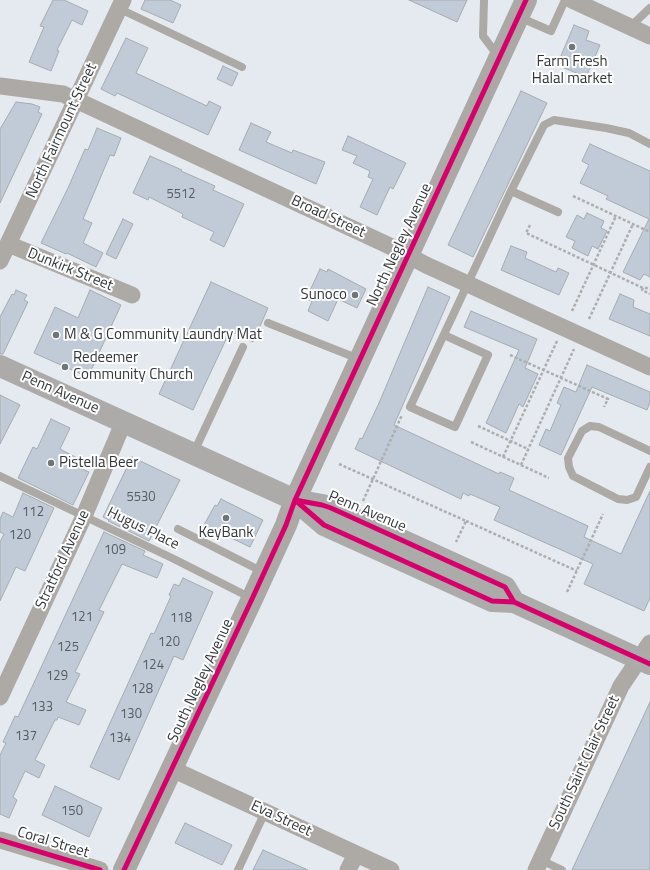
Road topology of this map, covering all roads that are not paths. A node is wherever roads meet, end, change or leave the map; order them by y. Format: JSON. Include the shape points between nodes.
{"nodes":[{"id":1,"x":484,"y":0,"type":"edge"},
{"id":2,"x":565,"y":0,"type":"edge"},
{"id":3,"x":572,"y":0,"type":"edge"},
{"id":4,"x":122,"y":5,"type":"edge"},
{"id":5,"x":522,"y":8,"type":"edge"},
{"id":6,"x":650,"y":8,"type":"edge"},
{"id":7,"x":630,"y":27,"type":"junction"},
{"id":8,"x":650,"y":36,"type":"edge"},
{"id":9,"x":500,"y":58,"type":"junction"},
{"id":10,"x":242,"y":67,"type":"dead end"},
{"id":11,"x":0,"y":86,"type":"edge"},
{"id":12,"x":77,"y":100,"type":"junction"},
{"id":13,"x":650,"y":144,"type":"edge"},
{"id":14,"x":511,"y":191,"type":"junction"},
{"id":15,"x":558,"y":212,"type":"dead end"},
{"id":16,"x":8,"y":244,"type":"junction"},
{"id":17,"x":408,"y":256,"type":"junction"},
{"id":18,"x":0,"y":261,"type":"edge"},
{"id":19,"x":468,"y":284,"type":"junction"},
{"id":20,"x":132,"y":295,"type":"dead end"},
{"id":21,"x":268,"y":323,"type":"dead end"},
{"id":22,"x":444,"y":335,"type":"junction"},
{"id":23,"x":243,"y":347,"type":"dead end"},
{"id":24,"x":360,"y":359,"type":"junction"},
{"id":25,"x":0,"y":366,"type":"edge"},
{"id":26,"x":650,"y":367,"type":"edge"},
{"id":27,"x":124,"y":421,"type":"junction"},
{"id":28,"x":650,"y":451,"type":"edge"},
{"id":29,"x":194,"y":453,"type":"junction"},
{"id":30,"x":650,"y":467,"type":"edge"},
{"id":31,"x":0,"y":476,"type":"edge"},
{"id":32,"x":295,"y":500,"type":"junction"},
{"id":33,"x":84,"y":516,"type":"junction"},
{"id":34,"x":178,"y":529,"type":"dead end"},
{"id":35,"x":264,"y":573,"type":"junction"},
{"id":36,"x":252,"y":599,"type":"junction"},
{"id":37,"x":646,"y":655,"type":"edge"},
{"id":38,"x":0,"y":697,"type":"edge"},
{"id":39,"x":172,"y":768,"type":"junction"},
{"id":40,"x":265,"y":812,"type":"junction"},
{"id":41,"x":0,"y":840,"type":"edge"},
{"id":42,"x":356,"y":854,"type":"junction"},
{"id":43,"x":538,"y":865,"type":"edge"},
{"id":44,"x":100,"y":870,"type":"edge"},
{"id":45,"x":124,"y":870,"type":"edge"},
{"id":46,"x":238,"y":870,"type":"edge"},
{"id":47,"x":348,"y":870,"type":"edge"},
{"id":48,"x":391,"y":870,"type":"edge"},
{"id":49,"x":562,"y":870,"type":"edge"}],
"edges":[{"from":1,"to":9,"type":"lane","via":[[483,36]]},
{"from":2,"to":5,"type":"lane","via":[[551,31]]},
{"from":3,"to":7,"type":"street"},
{"from":4,"to":10,"type":"lane"},
{"from":4,"to":12,"type":"street","name":"North Fairmount Street"},
{"from":5,"to":9,"type":"main road","name":"North Negley Avenue"},
{"from":6,"to":7,"type":"lane"},
{"from":7,"to":8,"type":"street"},
{"from":9,"to":17,"type":"main road","name":"North Negley Avenue"},
{"from":11,"to":12,"type":"street","name":"Broad Street","via":[[63,94]]},
{"from":12,"to":16,"type":"street","name":"North Fairmount Street"},
{"from":12,"to":17,"type":"street","name":"Broad Street"},
{"from":13,"to":14,"type":"lane","via":[[629,133],[554,120],[544,125]]},
{"from":14,"to":15,"type":"lane"},
{"from":14,"to":19,"type":"lane"},
{"from":16,"to":18,"type":"street","name":"North Fairmount Street"},
{"from":16,"to":20,"type":"street","name":"Dunkirk Street"},
{"from":17,"to":19,"type":"street","name":"Broad Street"},
{"from":17,"to":24,"type":"main road","name":"North Negley Avenue"},
{"from":19,"to":22,"type":"lane"},
{"from":19,"to":26,"type":"street","name":"Broad Street"},
{"from":21,"to":24,"type":"lane"},
{"from":22,"to":22,"type":"lane","via":[[410,407],[455,427],[488,355]]},
{"from":23,"to":29,"type":"lane"},
{"from":24,"to":32,"type":"main road","name":"North Negley Avenue"},
{"from":25,"to":27,"type":"main road","name":"Penn Avenue"},
{"from":27,"to":29,"type":"main road","name":"Penn Avenue"},
{"from":27,"to":33,"type":"street","name":"Stratford Avenue"},
{"from":28,"to":30,"type":"lane","via":[[599,427],[590,426],[582,431],[568,458],[573,476],[627,500],[636,497]]},
{"from":29,"to":32,"type":"main road","name":"Penn Avenue"},
{"from":31,"to":33,"type":"lane","name":"Hugus Place"},
{"from":32,"to":35,"type":"main road","name":"South Negley Avenue"},
{"from":32,"to":37,"type":"main road","name":"Penn Avenue","via":[[324,525],[492,601],[514,602]]},
{"from":33,"to":36,"type":"lane","name":"Hugus Place"},
{"from":33,"to":38,"type":"street","name":"Stratford Avenue"},
{"from":34,"to":35,"type":"lane"},
{"from":35,"to":36,"type":"main road","name":"South Negley Avenue"},
{"from":36,"to":39,"type":"main road","name":"South Negley Avenue"},
{"from":37,"to":43,"type":"street","name":"South Saint Clair Street","via":[[621,686]]},
{"from":39,"to":40,"type":"street","name":"Eva Street"},
{"from":39,"to":45,"type":"main road","name":"South Negley Avenue"},
{"from":40,"to":42,"type":"street","name":"Eva Street"},
{"from":40,"to":46,"type":"lane"},
{"from":41,"to":44,"type":"street","name":"Coral Street"},
{"from":42,"to":47,"type":"street"},
{"from":42,"to":48,"type":"street","name":"Eva Street"},
{"from":43,"to":49,"type":"lane"}]}
